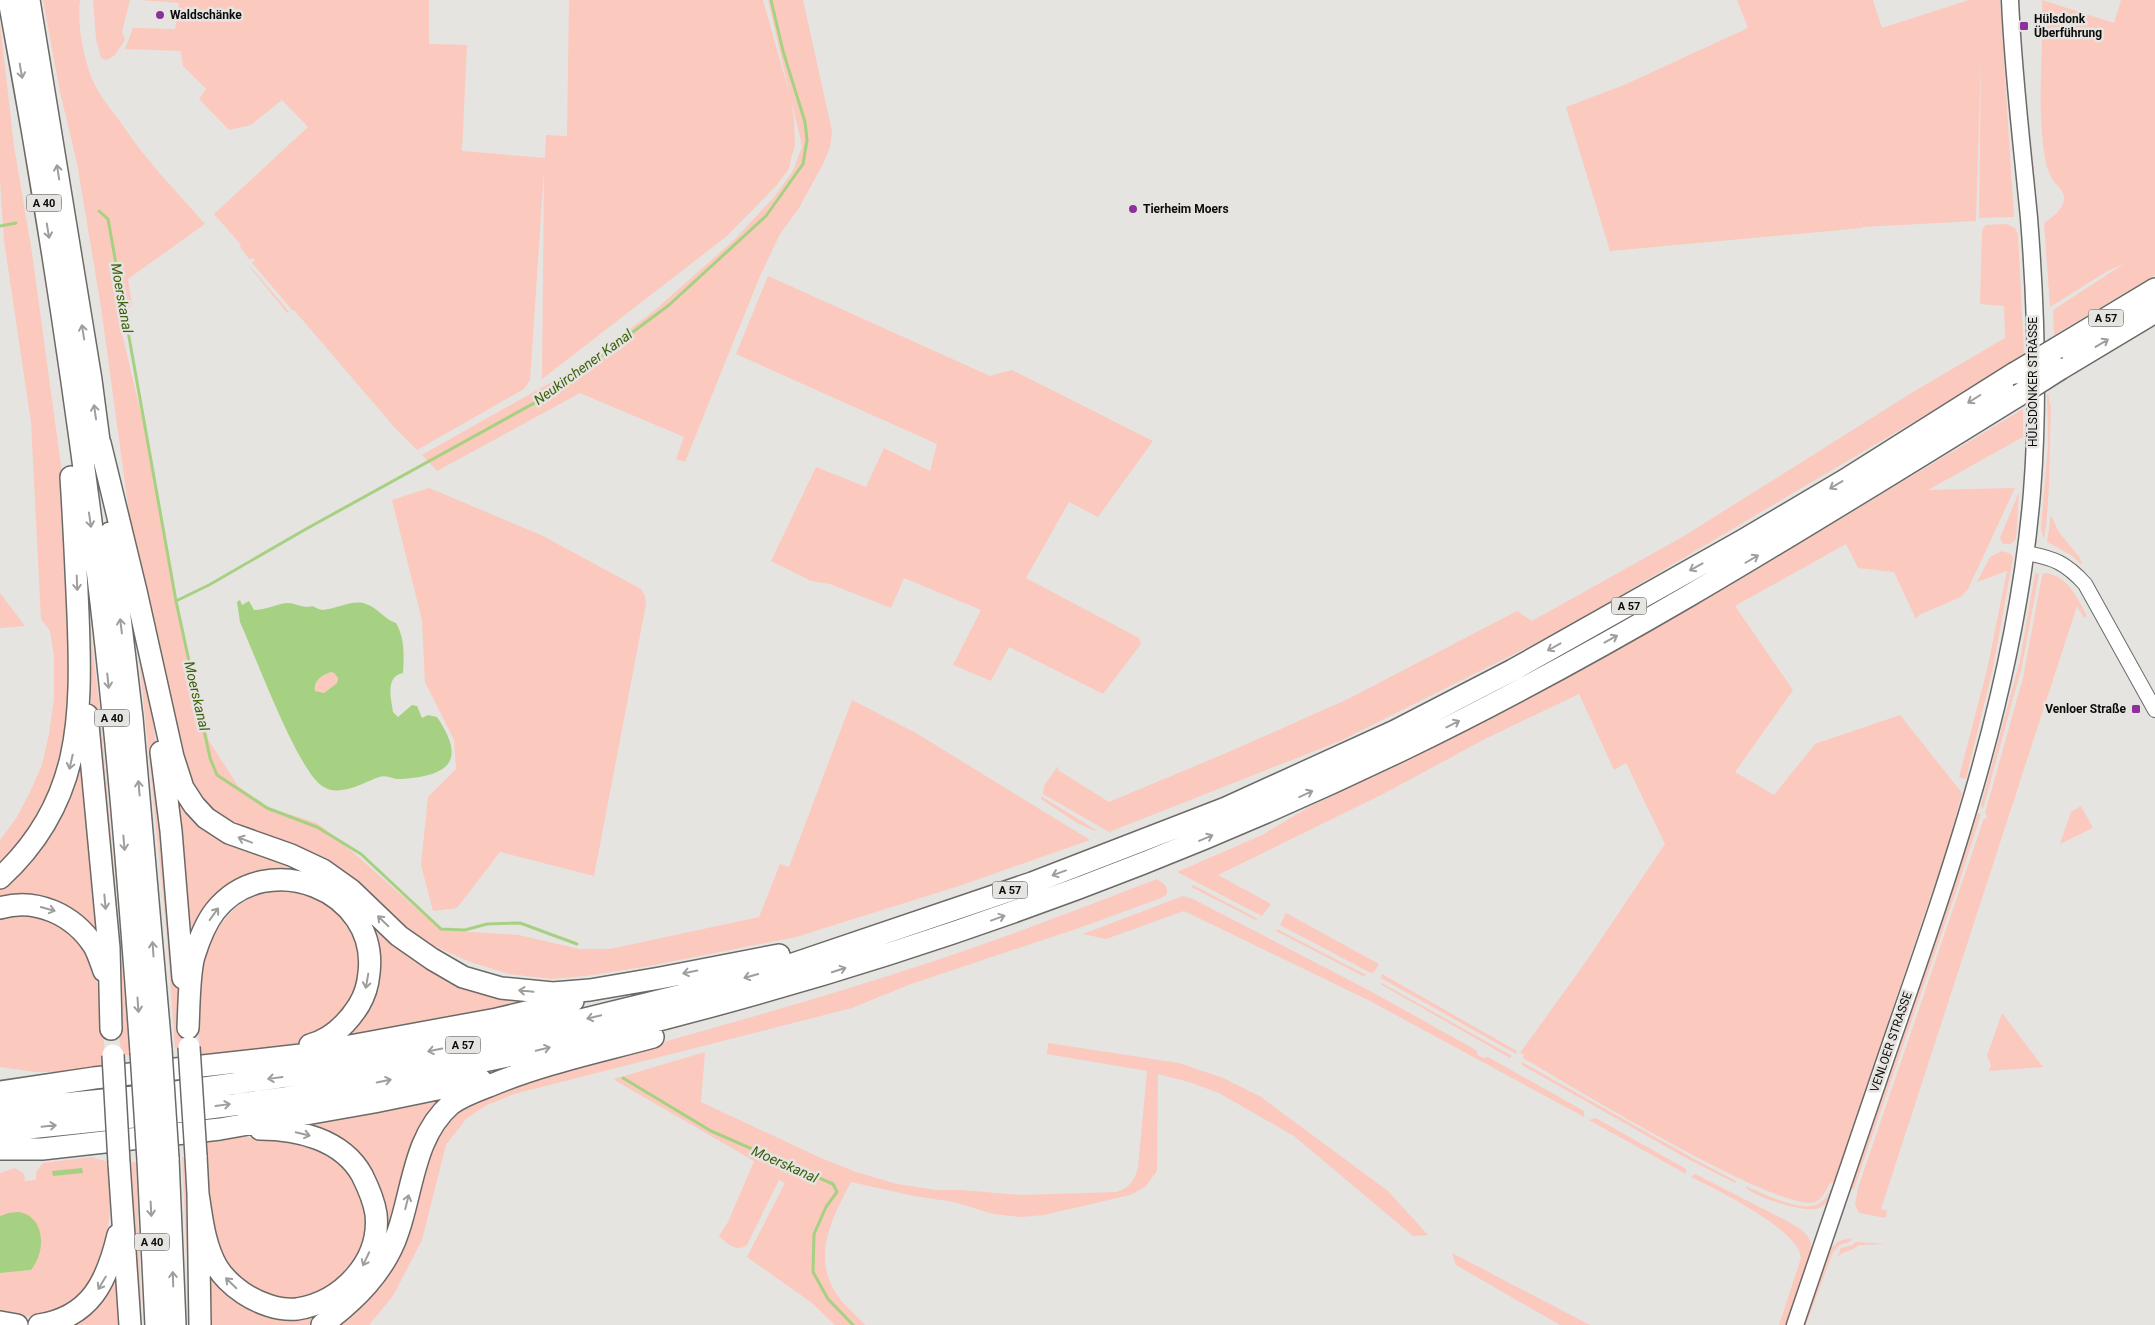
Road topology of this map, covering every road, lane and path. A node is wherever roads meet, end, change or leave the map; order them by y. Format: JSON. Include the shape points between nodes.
{"nodes":[{"id":1,"x":9,"y":0,"type":"edge"},
{"id":2,"x":29,"y":0,"type":"edge"},
{"id":3,"x":2010,"y":0,"type":"edge"},
{"id":4,"x":2155,"y":289,"type":"edge"},
{"id":5,"x":2155,"y":312,"type":"edge"},
{"id":6,"x":71,"y":385,"type":"junction"},
{"id":7,"x":100,"y":443,"type":"junction"},
{"id":8,"x":2026,"y":552,"type":"junction"},
{"id":9,"x":136,"y":591,"type":"junction"},
{"id":10,"x":79,"y":644,"type":"junction"},
{"id":11,"x":2155,"y":710,"type":"edge"},
{"id":12,"x":0,"y":878,"type":"edge"},
{"id":13,"x":0,"y":908,"type":"edge"},
{"id":14,"x":914,"y":923,"type":"junction"},
{"id":15,"x":660,"y":978,"type":"junction"},
{"id":16,"x":793,"y":985,"type":"junction"},
{"id":17,"x":111,"y":1029,"type":"junction"},
{"id":18,"x":188,"y":1038,"type":"junction"},
{"id":19,"x":151,"y":1052,"type":"junction"},
{"id":20,"x":226,"y":1063,"type":"junction"},
{"id":21,"x":520,"y":1073,"type":"junction"},
{"id":22,"x":0,"y":1076,"type":"edge"},
{"id":23,"x":94,"y":1078,"type":"junction"},
{"id":24,"x":0,"y":1092,"type":"edge"},
{"id":25,"x":0,"y":1110,"type":"edge"},
{"id":26,"x":220,"y":1129,"type":"junction"},
{"id":27,"x":0,"y":1130,"type":"edge"},
{"id":28,"x":42,"y":1148,"type":"junction"},
{"id":29,"x":0,"y":1149,"type":"edge"},
{"id":30,"x":158,"y":1159,"type":"junction"},
{"id":31,"x":0,"y":1160,"type":"edge"},
{"id":32,"x":198,"y":1194,"type":"junction"},
{"id":33,"x":122,"y":1202,"type":"junction"},
{"id":34,"x":0,"y":1322,"type":"edge"},
{"id":35,"x":17,"y":1325,"type":"edge"},
{"id":36,"x":39,"y":1325,"type":"edge"},
{"id":37,"x":130,"y":1325,"type":"edge"},
{"id":38,"x":156,"y":1325,"type":"edge"},
{"id":39,"x":175,"y":1325,"type":"edge"},
{"id":40,"x":200,"y":1325,"type":"edge"},
{"id":41,"x":322,"y":1325,"type":"edge"},
{"id":42,"x":1795,"y":1325,"type":"edge"}],
"edges":[{"from":1,"to":6,"type":"highway","number":"A 40","one_way":true},
{"from":7,"to":2,"type":"highway","number":"A 40","one_way":true},
{"from":3,"to":8,"type":"main road","name":"HÜLSDONKER STRASSE","via":[[2014,80],[2029,220],[2035,345],[2033,489]]},
{"from":4,"to":14,"type":"highway","number":"A 57","one_way":true,"bridge":true,"via":[[1850,477],[1513,670],[1377,739],[1226,808],[1138,844]]},
{"from":16,"to":5,"type":"highway","number":"A 57","one_way":true,"bridge":true,"via":[[953,934],[1128,870],[1262,815],[1406,748],[1525,687],[1757,556]]},
{"from":6,"to":10,"type":"highway","one_way":true,"via":[[69,430]]},
{"from":6,"to":19,"type":"highway","number":"A 40","one_way":true,"via":[[99,593],[133,944]]},
{"from":7,"to":9,"type":"highway"},
{"from":19,"to":7,"type":"highway","number":"A 40","one_way":true,"via":[[132,718]]},
{"from":8,"to":11,"type":"street","via":[[2059,561],[2085,584]]},
{"from":8,"to":42,"type":"main road","name":"VENLOER STRASSE","via":[[2006,662],[1974,795]]},
{"from":15,"to":9,"type":"highway","one_way":true,"via":[[553,994],[501,988],[463,977],[399,936],[351,890],[323,870],[229,833],[206,818],[183,788],[173,757]]},
{"from":9,"to":18,"type":"highway","via":[[156,707],[170,822]]},
{"from":10,"to":12,"type":"highway","one_way":true,"via":[[79,715],[69,772],[45,823],[28,848]]},
{"from":10,"to":17,"type":"highway","one_way":true,"via":[[108,939]]},
{"from":13,"to":17,"type":"highway","one_way":true,"via":[[32,905],[54,911],[80,928],[95,947],[104,972]]},
{"from":14,"to":15,"type":"highway","one_way":true},
{"from":14,"to":25,"type":"highway","number":"A 57","one_way":true,"via":[[780,968],[540,1030],[350,1067],[155,1095]]},
{"from":15,"to":20,"type":"highway","via":[[497,1019],[301,1055]]},
{"from":16,"to":21,"type":"highway","via":[[741,1011]]},
{"from":27,"to":16,"type":"highway","number":"A 57","one_way":true,"via":[[158,1115],[353,1087],[543,1049]]},
{"from":17,"to":33,"type":"highway","bridge":true},
{"from":18,"to":20,"type":"highway","one_way":true,"via":[[194,958],[203,932],[216,911],[233,894],[254,884],[276,879],[298,880],[319,887],[341,902],[355,917],[369,948],[367,986],[352,1016],[336,1034],[318,1043]]},
{"from":18,"to":32,"type":"highway","bridge":true},
{"from":19,"to":30,"type":"highway","number":"A 40","bridge":true},
{"from":20,"to":23,"type":"highway"},
{"from":21,"to":26,"type":"highway"},
{"from":41,"to":21,"type":"highway","one_way":true,"via":[[354,1300],[385,1260],[398,1234],[426,1137],[441,1114],[464,1096]]},
{"from":22,"to":23,"type":"highway","via":[[25,1080]]},
{"from":23,"to":24,"type":"highway"},
{"from":26,"to":28,"type":"highway"},
{"from":26,"to":32,"type":"highway","one_way":true,"via":[[280,1129],[308,1134],[340,1151],[357,1166],[370,1190],[376,1214],[375,1236],[360,1272],[341,1292],[295,1309],[273,1307],[232,1286],[217,1267],[205,1239]]},
{"from":28,"to":29,"type":"highway"},
{"from":28,"to":31,"type":"highway"},
{"from":30,"to":38,"type":"highway","number":"A 40","one_way":true},
{"from":39,"to":30,"type":"highway","number":"A 40","one_way":true},
{"from":32,"to":40,"type":"highway"},
{"from":33,"to":36,"type":"highway","one_way":true,"via":[[112,1260],[96,1293],[60,1320]]},
{"from":33,"to":37,"type":"highway"},
{"from":34,"to":35,"type":"highway"}]}
